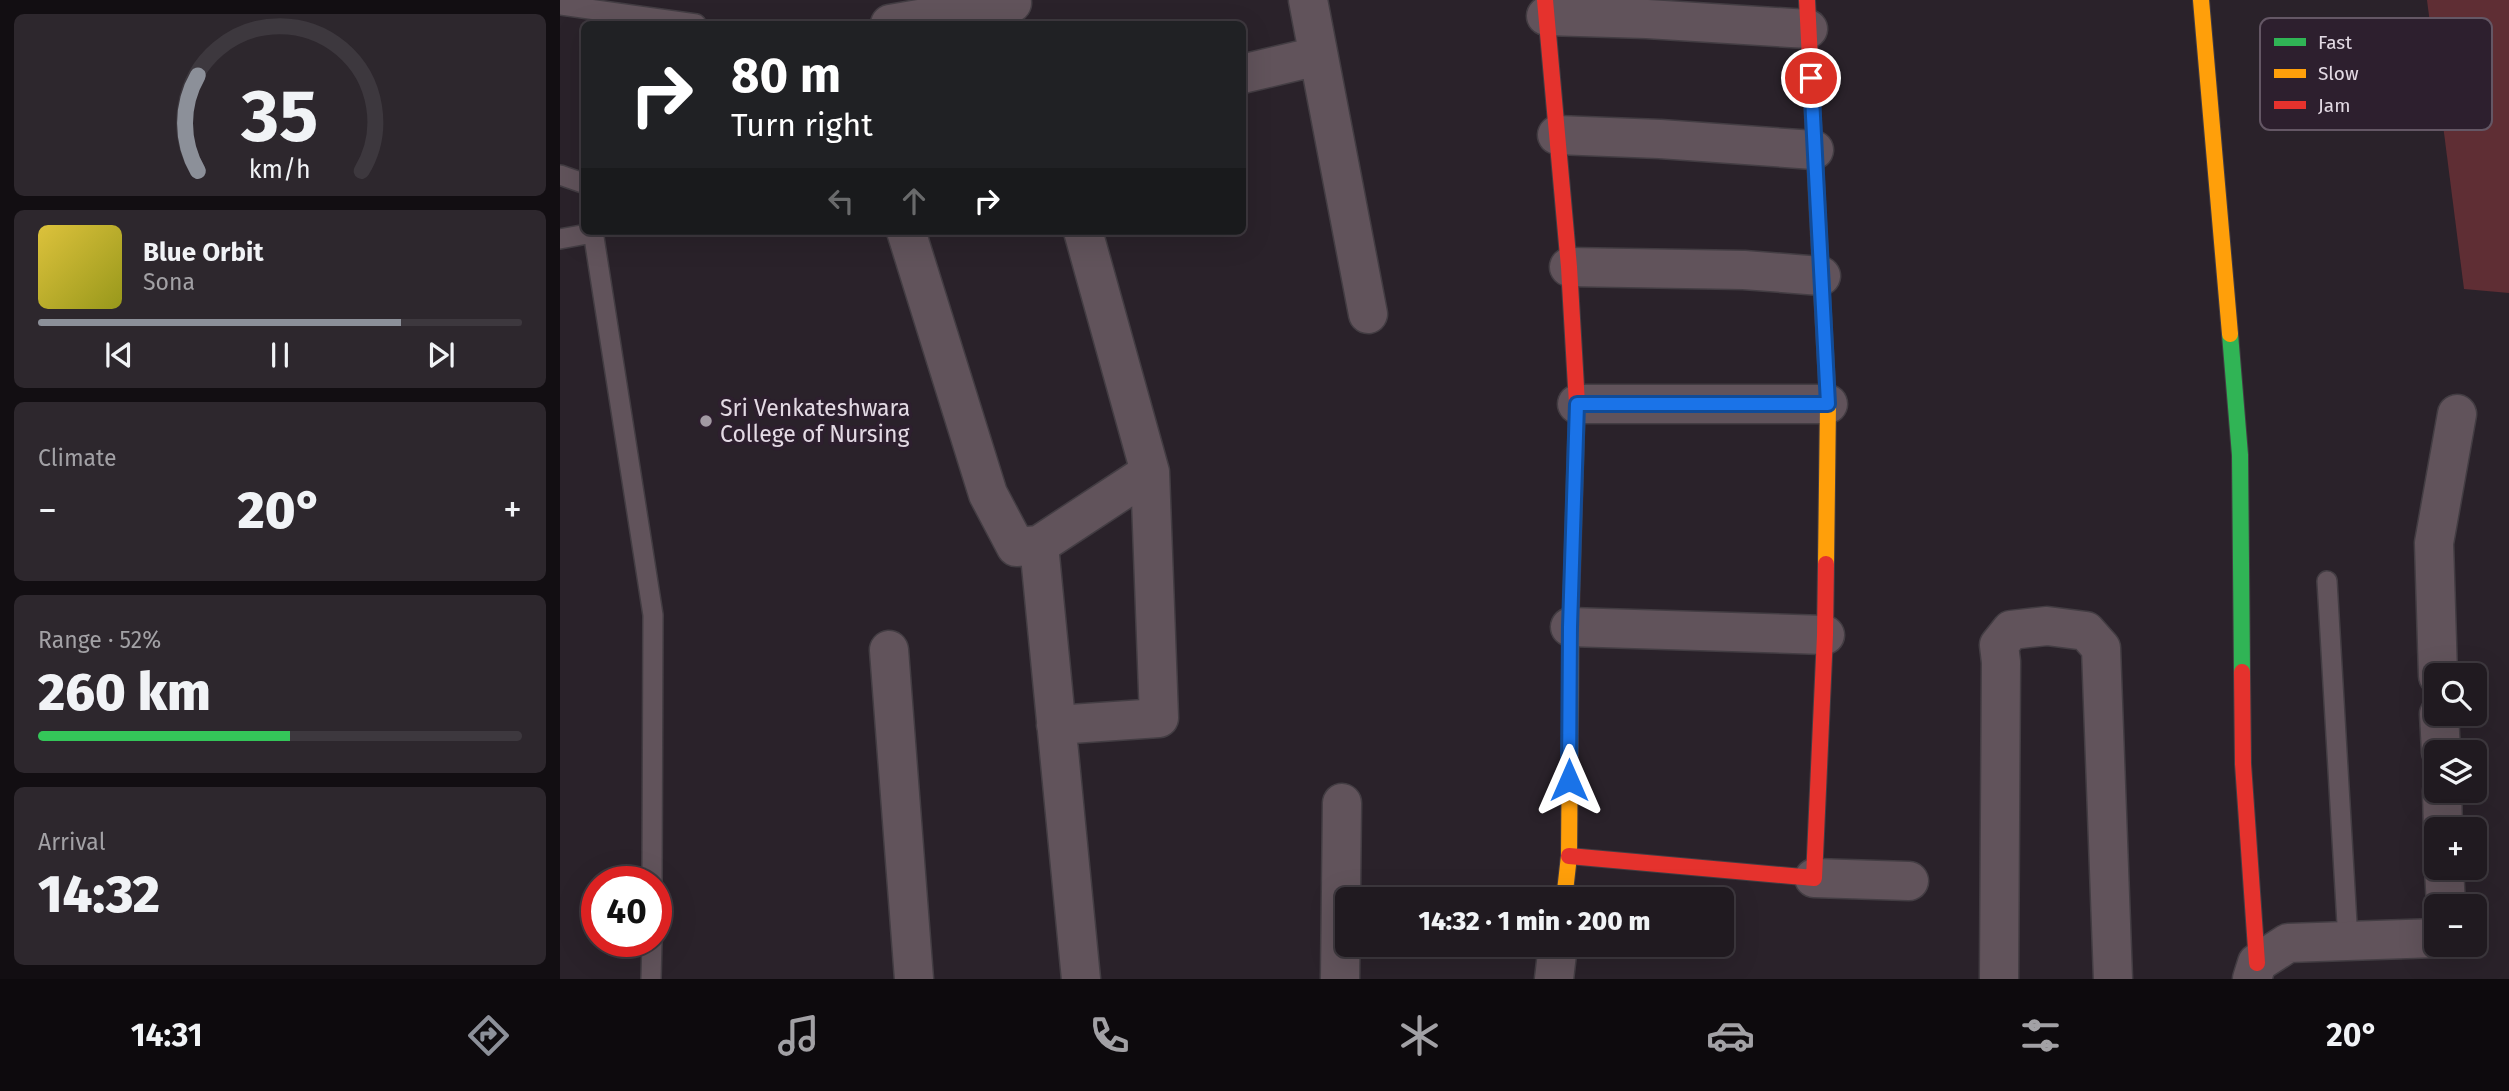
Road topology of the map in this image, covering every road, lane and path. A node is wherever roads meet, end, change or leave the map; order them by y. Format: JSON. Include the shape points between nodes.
{"nodes":[{"id":1,"x":1308,"y":0,"type":"edge"},
{"id":2,"x":2201,"y":0,"type":"edge"},
{"id":3,"x":560,"y":5,"type":"edge"},
{"id":4,"x":1545,"y":8,"type":"edge"},
{"id":5,"x":1015,"y":9,"type":"edge"},
{"id":6,"x":1808,"y":14,"type":"edge"},
{"id":7,"x":675,"y":21,"type":"edge"},
{"id":8,"x":915,"y":21,"type":"edge"},
{"id":9,"x":1318,"y":56,"type":"junction"},
{"id":10,"x":1246,"y":73,"type":"edge"},
{"id":11,"x":1557,"y":135,"type":"junction"},
{"id":12,"x":1814,"y":150,"type":"junction"},
{"id":13,"x":560,"y":174,"type":"edge"},
{"id":14,"x":581,"y":184,"type":"edge"},
{"id":15,"x":581,"y":235,"type":"edge"},
{"id":16,"x":593,"y":235,"type":"edge"},
{"id":17,"x":907,"y":235,"type":"edge"},
{"id":18,"x":1084,"y":235,"type":"edge"},
{"id":19,"x":560,"y":239,"type":"edge"},
{"id":20,"x":1569,"y":267,"type":"junction"},
{"id":21,"x":1821,"y":276,"type":"junction"},
{"id":22,"x":1368,"y":314,"type":"dead end"},
{"id":23,"x":1577,"y":404,"type":"junction"},
{"id":24,"x":1828,"y":404,"type":"junction"},
{"id":25,"x":2457,"y":414,"type":"dead end"},
{"id":26,"x":1150,"y":472,"type":"junction"},
{"id":27,"x":1039,"y":545,"type":"junction"},
{"id":28,"x":2327,"y":581,"type":"dead end"},
{"id":29,"x":1570,"y":627,"type":"junction"},
{"id":30,"x":1825,"y":635,"type":"junction"},
{"id":31,"x":889,"y":650,"type":"dead end"},
{"id":32,"x":2438,"y":663,"type":"edge"},
{"id":33,"x":1056,"y":725,"type":"junction"},
{"id":34,"x":1342,"y":803,"type":"dead end"},
{"id":35,"x":1569,"y":856,"type":"junction"},
{"id":36,"x":653,"y":866,"type":"edge"},
{"id":37,"x":1814,"y":878,"type":"junction"},
{"id":38,"x":1909,"y":881,"type":"dead end"},
{"id":39,"x":1565,"y":887,"type":"edge"},
{"id":40,"x":2424,"y":938,"type":"edge"},
{"id":41,"x":2348,"y":941,"type":"junction"},
{"id":42,"x":652,"y":957,"type":"edge"},
{"id":43,"x":1557,"y":957,"type":"edge"},
{"id":44,"x":2255,"y":971,"type":"edge"},
{"id":45,"x":651,"y":979,"type":"edge"},
{"id":46,"x":914,"y":979,"type":"edge"},
{"id":47,"x":1081,"y":979,"type":"edge"},
{"id":48,"x":1340,"y":979,"type":"edge"},
{"id":49,"x":1555,"y":979,"type":"edge"},
{"id":50,"x":1998,"y":979,"type":"edge"},
{"id":51,"x":2113,"y":979,"type":"edge"}],
"edges":[{"from":1,"to":9,"type":"street"},
{"from":2,"to":44,"type":"street","via":[[2240,455],[2243,764]]},
{"from":3,"to":7,"type":"lane"},
{"from":4,"to":6,"type":"street","via":[[1647,19]]},
{"from":4,"to":11,"type":"street"},
{"from":5,"to":8,"type":"street"},
{"from":6,"to":12,"type":"street"},
{"from":9,"to":10,"type":"street"},
{"from":9,"to":22,"type":"street"},
{"from":11,"to":12,"type":"street"},
{"from":11,"to":20,"type":"street"},
{"from":12,"to":21,"type":"street"},
{"from":13,"to":14,"type":"lane"},
{"from":15,"to":19,"type":"lane"},
{"from":16,"to":36,"type":"lane","via":[[653,615]]},
{"from":17,"to":27,"type":"street","via":[[988,494],[1016,547]]},
{"from":18,"to":26,"type":"street"},
{"from":20,"to":21,"type":"street"},
{"from":20,"to":23,"type":"street"},
{"from":21,"to":24,"type":"street"},
{"from":23,"to":24,"type":"street"},
{"from":23,"to":29,"type":"street"},
{"from":24,"to":30,"type":"street"},
{"from":25,"to":32,"type":"street","via":[[2434,542]]},
{"from":26,"to":27,"type":"street"},
{"from":26,"to":33,"type":"street","via":[[1159,718]]},
{"from":27,"to":33,"type":"street"},
{"from":28,"to":41,"type":"lane"},
{"from":29,"to":30,"type":"street"},
{"from":29,"to":35,"type":"street"},
{"from":30,"to":37,"type":"street"},
{"from":31,"to":46,"type":"street"},
{"from":33,"to":47,"type":"street"},
{"from":34,"to":48,"type":"street"},
{"from":35,"to":37,"type":"street"},
{"from":35,"to":39,"type":"street"},
{"from":37,"to":38,"type":"street"},
{"from":40,"to":41,"type":"street"},
{"from":41,"to":44,"type":"street","via":[[2288,943]]},
{"from":42,"to":45,"type":"lane"},
{"from":43,"to":49,"type":"street"},
{"from":50,"to":51,"type":"street","via":[[1999,645],[2011,630],[2047,626],[2086,631],[2101,648]]}]}
